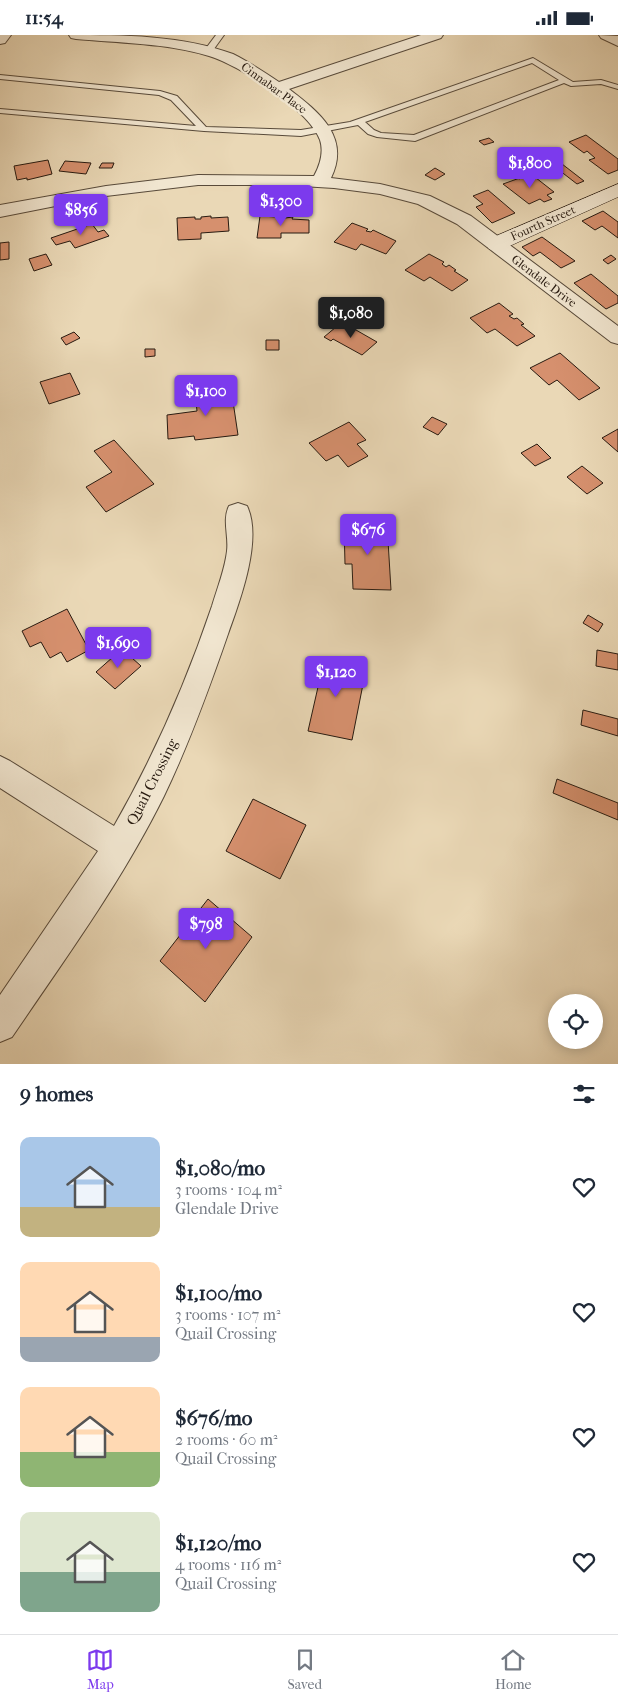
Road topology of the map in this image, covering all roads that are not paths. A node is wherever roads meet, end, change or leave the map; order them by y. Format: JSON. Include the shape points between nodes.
{"nodes":[{"id":1,"x":4,"y":35,"type":"edge"},
{"id":2,"x":76,"y":35,"type":"edge"},
{"id":3,"x":220,"y":35,"type":"edge"},
{"id":4,"x":436,"y":35,"type":"edge"},
{"id":5,"x":606,"y":35,"type":"edge"},
{"id":6,"x":0,"y":40,"type":"edge"},
{"id":7,"x":618,"y":42,"type":"edge"},
{"id":8,"x":208,"y":51,"type":"junction"},
{"id":9,"x":0,"y":77,"type":"edge"},
{"id":10,"x":565,"y":81,"type":"junction"},
{"id":11,"x":618,"y":87,"type":"edge"},
{"id":12,"x":276,"y":88,"type":"junction"},
{"id":13,"x":0,"y":111,"type":"edge"},
{"id":14,"x":360,"y":122,"type":"junction"},
{"id":15,"x":322,"y":128,"type":"junction"},
{"id":16,"x":204,"y":129,"type":"junction"},
{"id":17,"x":320,"y":182,"type":"junction"},
{"id":18,"x":618,"y":190,"type":"edge"},
{"id":19,"x":0,"y":211,"type":"edge"},
{"id":20,"x":496,"y":244,"type":"junction"},
{"id":21,"x":618,"y":337,"type":"edge"},
{"id":22,"x":238,"y":513,"type":"dead end"},
{"id":23,"x":0,"y":771,"type":"edge"},
{"id":24,"x":118,"y":847,"type":"junction"},
{"id":25,"x":0,"y":1025,"type":"edge"}],
"edges":[{"from":1,"to":6,"type":"street"},
{"from":2,"to":8,"type":"street","name":"Cinnabar Place"},
{"from":3,"to":8,"type":"lane"},
{"from":4,"to":12,"type":"street"},
{"from":5,"to":7,"type":"street"},
{"from":8,"to":12,"type":"street","name":"Cinnabar Place","via":[[246,65]]},
{"from":9,"to":16,"type":"lane","via":[[160,93],[174,98]]},
{"from":10,"to":11,"type":"lane","via":[[578,85],[602,82]]},
{"from":10,"to":14,"type":"lane","via":[[415,138],[380,135]]},
{"from":10,"to":14,"type":"lane","via":[[533,60]]},
{"from":12,"to":15,"type":"street","name":"Cinnabar Place"},
{"from":13,"to":16,"type":"lane"},
{"from":14,"to":15,"type":"lane"},
{"from":15,"to":16,"type":"lane","via":[[302,133]]},
{"from":15,"to":17,"type":"street","name":"Cinnabar Place","via":[[328,140],[330,157]]},
{"from":17,"to":19,"type":"street","name":"Glendale Drive","via":[[198,180],[106,191]]},
{"from":17,"to":20,"type":"street","name":"Glendale Drive","via":[[380,189],[424,200],[464,221]]},
{"from":18,"to":20,"type":"street","name":"Fourth Street"},
{"from":20,"to":21,"type":"street","name":"Glendale Drive"},
{"from":22,"to":24,"type":"street","name":"Quail Crossing","via":[[240,551],[225,607],[186,713],[153,786]]},
{"from":23,"to":24,"type":"street"},
{"from":24,"to":25,"type":"street","name":"Quail Crossing"}]}
